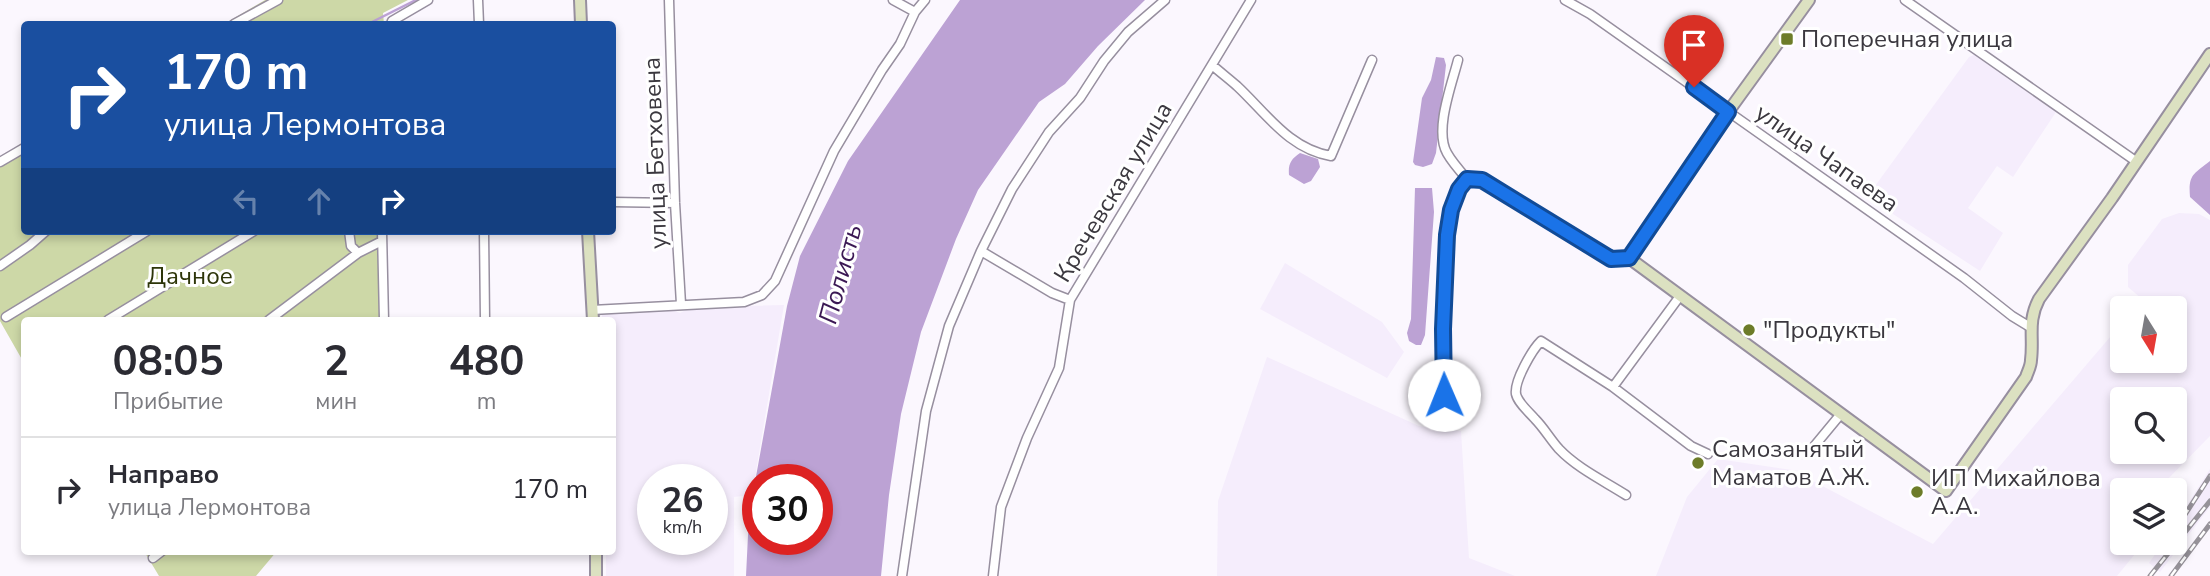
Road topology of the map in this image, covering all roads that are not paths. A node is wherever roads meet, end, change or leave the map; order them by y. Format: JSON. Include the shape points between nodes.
{"nodes":[{"id":1,"x":278,"y":0,"type":"edge"},
{"id":2,"x":428,"y":0,"type":"edge"},
{"id":3,"x":478,"y":0,"type":"edge"},
{"id":4,"x":580,"y":0,"type":"edge"},
{"id":5,"x":669,"y":0,"type":"edge"},
{"id":6,"x":893,"y":0,"type":"edge"},
{"id":7,"x":925,"y":0,"type":"edge"},
{"id":8,"x":1165,"y":0,"type":"edge"},
{"id":9,"x":1251,"y":0,"type":"edge"},
{"id":10,"x":1565,"y":0,"type":"edge"},
{"id":11,"x":1809,"y":0,"type":"edge"},
{"id":12,"x":1905,"y":0,"type":"edge"},
{"id":13,"x":915,"y":12,"type":"junction"},
{"id":14,"x":240,"y":21,"type":"edge"},
{"id":15,"x":392,"y":21,"type":"edge"},
{"id":16,"x":479,"y":21,"type":"edge"},
{"id":17,"x":581,"y":21,"type":"edge"},
{"id":18,"x":2210,"y":54,"type":"edge"},
{"id":19,"x":1372,"y":60,"type":"dead end"},
{"id":20,"x":1458,"y":60,"type":"dead end"},
{"id":21,"x":1212,"y":65,"type":"junction"},
{"id":22,"x":1728,"y":112,"type":"junction"},
{"id":23,"x":21,"y":150,"type":"edge"},
{"id":24,"x":0,"y":162,"type":"edge"},
{"id":25,"x":2137,"y":162,"type":"junction"},
{"id":26,"x":1467,"y":179,"type":"junction"},
{"id":27,"x":616,"y":202,"type":"edge"},
{"id":28,"x":675,"y":203,"type":"junction"},
{"id":29,"x":41,"y":235,"type":"edge"},
{"id":30,"x":140,"y":235,"type":"edge"},
{"id":31,"x":247,"y":235,"type":"edge"},
{"id":32,"x":350,"y":235,"type":"edge"},
{"id":33,"x":382,"y":235,"type":"edge"},
{"id":34,"x":484,"y":235,"type":"edge"},
{"id":35,"x":588,"y":235,"type":"edge"},
{"id":36,"x":382,"y":241,"type":"junction"},
{"id":37,"x":981,"y":251,"type":"junction"},
{"id":38,"x":358,"y":253,"type":"junction"},
{"id":39,"x":1629,"y":258,"type":"junction"},
{"id":40,"x":0,"y":266,"type":"edge"},
{"id":41,"x":1680,"y":296,"type":"junction"},
{"id":42,"x":1070,"y":300,"type":"junction"},
{"id":43,"x":681,"y":304,"type":"junction"},
{"id":44,"x":592,"y":315,"type":"edge"},
{"id":45,"x":6,"y":317,"type":"dead end"},
{"id":46,"x":113,"y":317,"type":"edge"},
{"id":47,"x":273,"y":317,"type":"edge"},
{"id":48,"x":384,"y":317,"type":"edge"},
{"id":49,"x":485,"y":317,"type":"edge"},
{"id":50,"x":2031,"y":327,"type":"junction"},
{"id":51,"x":1613,"y":387,"type":"junction"},
{"id":52,"x":1444,"y":395,"type":"dead end"},
{"id":53,"x":1840,"y":415,"type":"junction"},
{"id":54,"x":1811,"y":450,"type":"dead end"},
{"id":55,"x":1708,"y":454,"type":"dead end"},
{"id":56,"x":1626,"y":495,"type":"dead end"},
{"id":57,"x":157,"y":555,"type":"edge"},
{"id":58,"x":596,"y":555,"type":"edge"},
{"id":59,"x":153,"y":558,"type":"dead end"},
{"id":60,"x":596,"y":576,"type":"edge"},
{"id":61,"x":902,"y":576,"type":"edge"},
{"id":62,"x":993,"y":576,"type":"edge"}],
"edges":[{"from":1,"to":14,"type":"street"},
{"from":2,"to":15,"type":"street"},
{"from":3,"to":16,"type":"street"},
{"from":4,"to":17,"type":"street"},
{"from":5,"to":28,"type":"street","name":"улица Бетховена"},
{"from":6,"to":13,"type":"street"},
{"from":7,"to":13,"type":"street"},
{"from":8,"to":37,"type":"street","via":[[1128,32],[1049,132],[1012,189]]},
{"from":9,"to":21,"type":"street","name":"Кречевская улица"},
{"from":10,"to":22,"type":"street","name":"улица Чапаева"},
{"from":11,"to":22,"type":"street"},
{"from":12,"to":25,"type":"street"},
{"from":13,"to":43,"type":"street","via":[[834,151],[775,281],[762,295],[744,302]]},
{"from":18,"to":25,"type":"street"},
{"from":19,"to":21,"type":"street","via":[[1331,156],[1294,141]]},
{"from":20,"to":26,"type":"street","via":[[1443,137],[1445,150]]},
{"from":21,"to":42,"type":"street","name":"Кречевская улица"},
{"from":22,"to":39,"type":"street"},
{"from":22,"to":50,"type":"street","name":"улица Чапаева"},
{"from":23,"to":24,"type":"street"},
{"from":25,"to":50,"type":"street","via":[[2039,299]]},
{"from":26,"to":39,"type":"street","via":[[1482,180],[1611,259]]},
{"from":26,"to":52,"type":"street","via":[[1451,210],[1447,235]]},
{"from":27,"to":28,"type":"street"},
{"from":28,"to":43,"type":"street","name":"улица Бетховена"},
{"from":29,"to":40,"type":"street"},
{"from":30,"to":45,"type":"street"},
{"from":31,"to":46,"type":"street"},
{"from":32,"to":38,"type":"street"},
{"from":33,"to":36,"type":"street"},
{"from":34,"to":49,"type":"street"},
{"from":35,"to":44,"type":"street"},
{"from":36,"to":38,"type":"street"},
{"from":36,"to":48,"type":"street"},
{"from":37,"to":42,"type":"street"},
{"from":37,"to":61,"type":"street","via":[[948,326],[926,411]]},
{"from":38,"to":47,"type":"street"},
{"from":39,"to":41,"type":"street"},
{"from":41,"to":51,"type":"street"},
{"from":41,"to":53,"type":"street"},
{"from":42,"to":62,"type":"street","name":"Кречевская улица","via":[[1059,368],[1001,507]]},
{"from":43,"to":44,"type":"street"},
{"from":50,"to":53,"type":"street","via":[[2026,377],[1947,491]]},
{"from":51,"to":55,"type":"street"},
{"from":51,"to":56,"type":"street","via":[[1541,341],[1517,384],[1516,395],[1559,448]]},
{"from":53,"to":54,"type":"street"},
{"from":57,"to":59,"type":"street"},
{"from":58,"to":60,"type":"street"}]}
